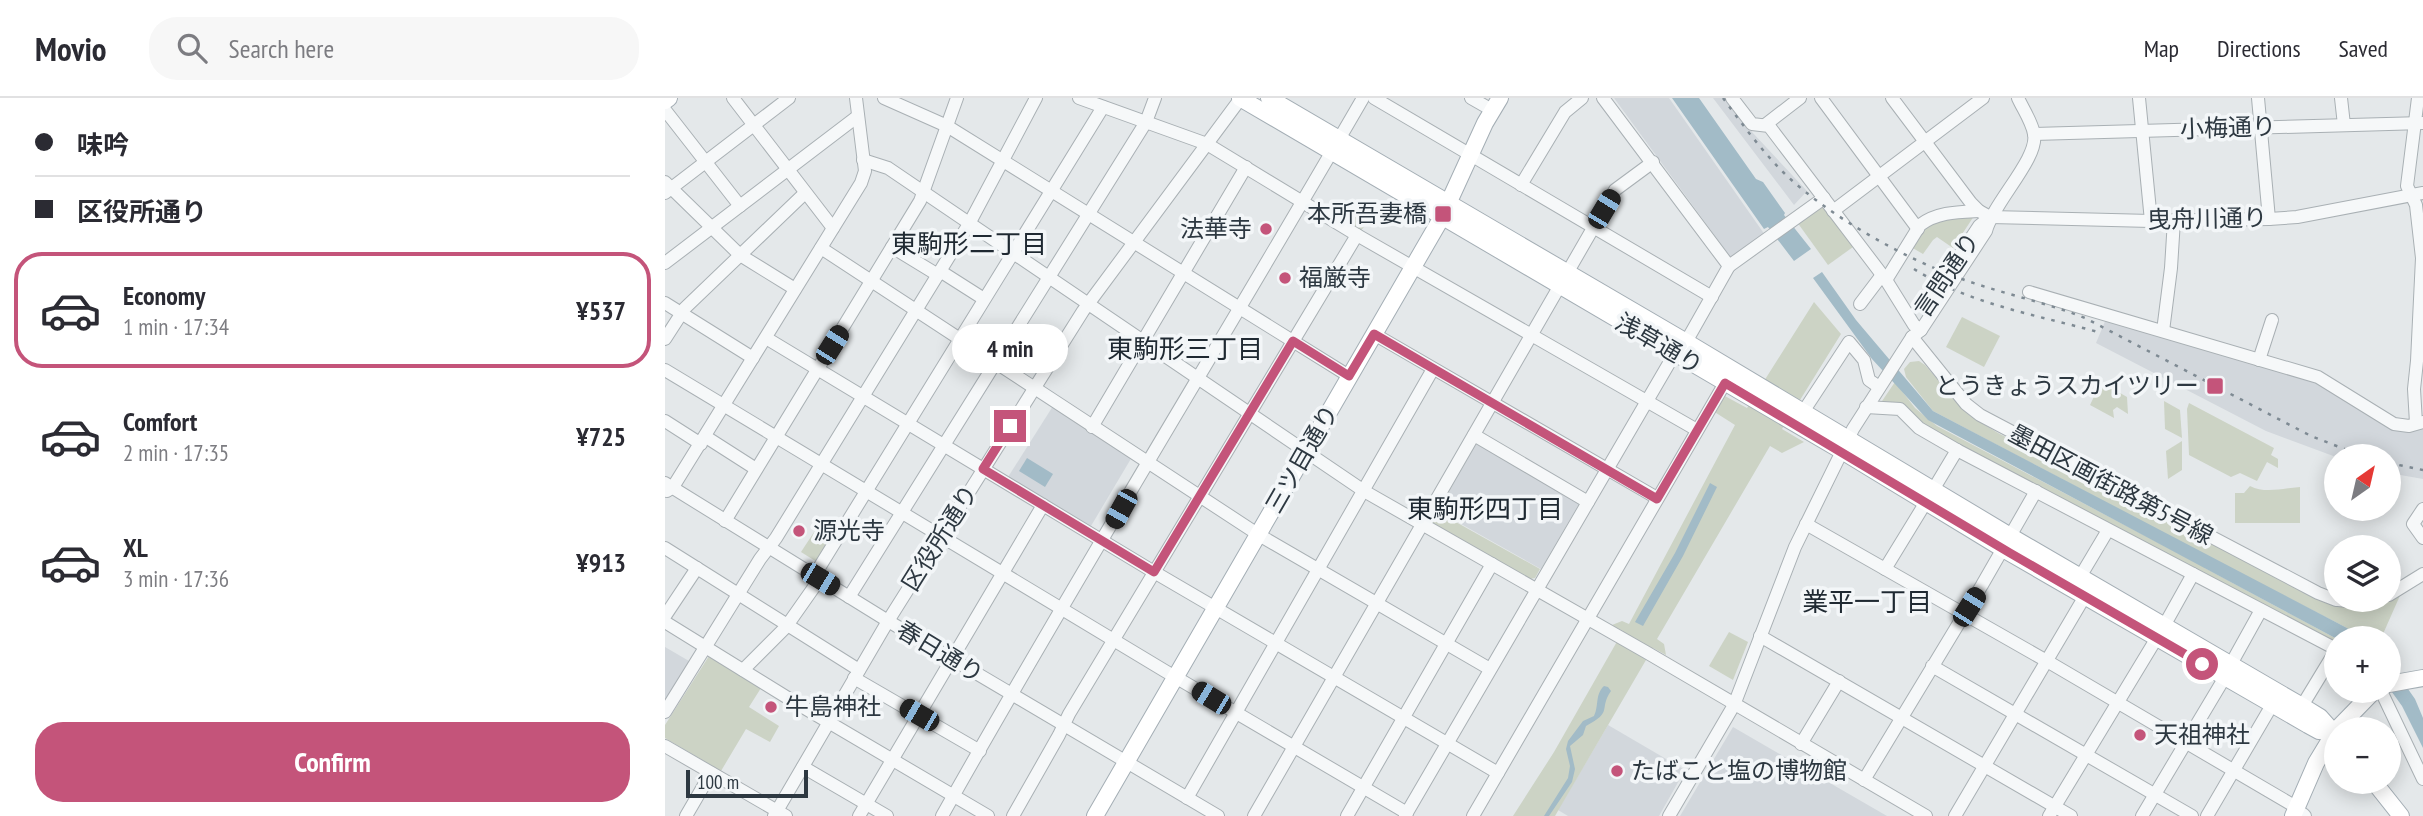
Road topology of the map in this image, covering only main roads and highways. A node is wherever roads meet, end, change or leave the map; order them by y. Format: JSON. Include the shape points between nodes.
{"nodes":[{"id":1,"x":1241,"y":98,"type":"edge"},
{"id":2,"x":1269,"y":98,"type":"edge"},
{"id":3,"x":1496,"y":104,"type":"edge"},
{"id":4,"x":1335,"y":146,"type":"junction"},
{"id":5,"x":1445,"y":210,"type":"junction"},
{"id":6,"x":1680,"y":347,"type":"junction"},
{"id":7,"x":1756,"y":393,"type":"junction"},
{"id":8,"x":2006,"y":542,"type":"junction"},
{"id":9,"x":2160,"y":631,"type":"junction"},
{"id":10,"x":2228,"y":671,"type":"junction"},
{"id":11,"x":2363,"y":703,"type":"edge"},
{"id":12,"x":2350,"y":717,"type":"edge"},
{"id":13,"x":2324,"y":722,"type":"edge"},
{"id":14,"x":2324,"y":731,"type":"edge"},
{"id":15,"x":2324,"y":765,"type":"edge"},
{"id":16,"x":2384,"y":794,"type":"edge"},
{"id":17,"x":2300,"y":814,"type":"edge"},
{"id":18,"x":1095,"y":816,"type":"edge"},
{"id":19,"x":2401,"y":816,"type":"edge"}],
"edges":[{"from":1,"to":4,"type":"main road","name":"浅草通り"},
{"from":2,"to":4,"type":"main road","name":"浅草通り"},
{"from":3,"to":5,"type":"main road","name":"三ツ目通り"},
{"from":4,"to":5,"type":"main road","name":"浅草通り"},
{"from":5,"to":6,"type":"main road","name":"浅草通り"},
{"from":5,"to":18,"type":"main road","name":"三ツ目通り"},
{"from":6,"to":7,"type":"main road","name":"浅草通り"},
{"from":6,"to":7,"type":"main road","name":"浅草通り","via":[[1725,383]]},
{"from":7,"to":8,"type":"main road","name":"浅草通り"},
{"from":8,"to":9,"type":"main road","name":"浅草通り","via":[[2080,577]]},
{"from":8,"to":9,"type":"main road","name":"浅草通り","via":[[2085,596]]},
{"from":9,"to":10,"type":"main road","name":"浅草通り"},
{"from":10,"to":13,"type":"main road","name":"浅草通り"},
{"from":10,"to":14,"type":"main road","name":"浅草通り","via":[[2272,705]]},
{"from":11,"to":12,"type":"main road"},
{"from":15,"to":17,"type":"main road"},
{"from":16,"to":19,"type":"main road"}]}
